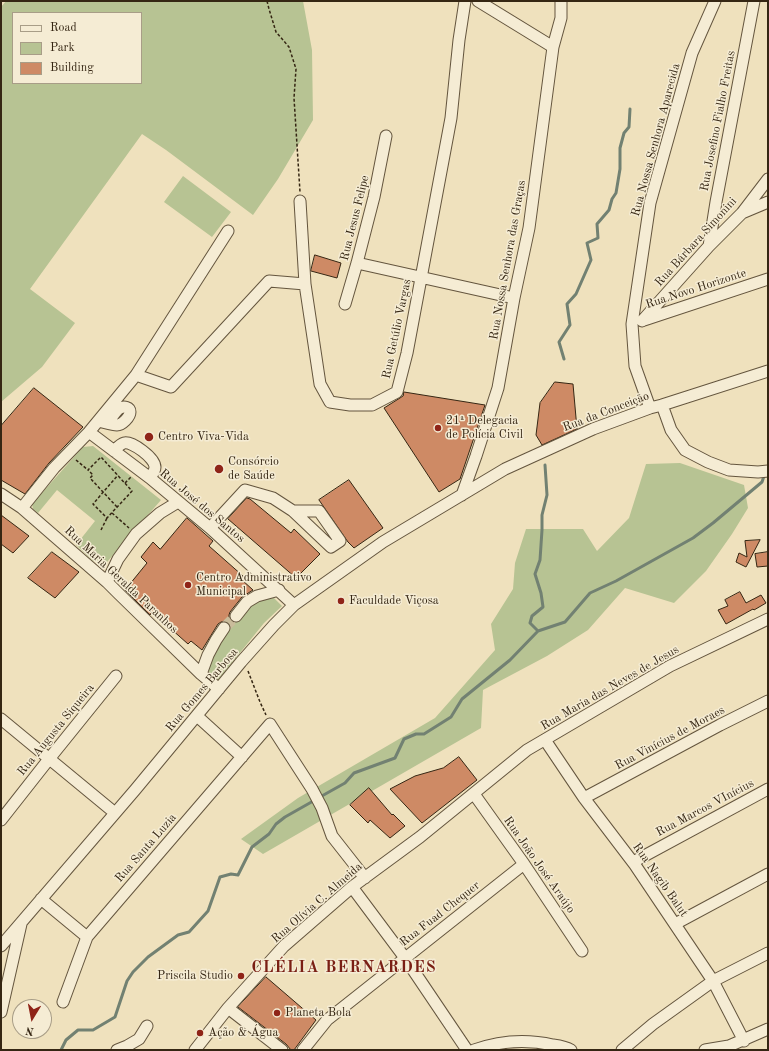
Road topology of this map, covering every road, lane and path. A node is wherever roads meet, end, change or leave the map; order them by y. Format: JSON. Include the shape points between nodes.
{"nodes":[{"id":1,"x":267,"y":1,"type":"edge"},
{"id":2,"x":465,"y":1,"type":"edge"},
{"id":3,"x":478,"y":1,"type":"edge"},
{"id":4,"x":561,"y":1,"type":"edge"},
{"id":5,"x":715,"y":1,"type":"edge"},
{"id":6,"x":754,"y":1,"type":"edge"},
{"id":7,"x":553,"y":47,"type":"junction"},
{"id":8,"x":386,"y":136,"type":"dead end"},
{"id":9,"x":768,"y":179,"type":"edge"},
{"id":10,"x":300,"y":202,"type":"joint"},
{"id":11,"x":768,"y":202,"type":"edge"},
{"id":12,"x":742,"y":213,"type":"junction"},
{"id":13,"x":228,"y":231,"type":"dead end"},
{"id":14,"x":709,"y":246,"type":"junction"},
{"id":15,"x":358,"y":263,"type":"junction"},
{"id":16,"x":421,"y":278,"type":"junction"},
{"id":17,"x":768,"y":279,"type":"edge"},
{"id":18,"x":305,"y":284,"type":"junction"},
{"id":19,"x":514,"y":298,"type":"junction"},
{"id":20,"x":344,"y":304,"type":"dead end"},
{"id":21,"x":637,"y":322,"type":"junction"},
{"id":22,"x":768,"y":371,"type":"edge"},
{"id":23,"x":136,"y":375,"type":"junction"},
{"id":24,"x":662,"y":405,"type":"junction"},
{"id":25,"x":650,"y":408,"type":"junction"},
{"id":26,"x":89,"y":432,"type":"junction"},
{"id":27,"x":114,"y":451,"type":"junction"},
{"id":28,"x":68,"y":453,"type":"junction"},
{"id":29,"x":88,"y":470,"type":"junction"},
{"id":30,"x":763,"y":471,"type":"edge"},
{"id":31,"x":118,"y":475,"type":"junction"},
{"id":32,"x":150,"y":478,"type":"junction"},
{"id":33,"x":103,"y":492,"type":"junction"},
{"id":34,"x":1,"y":494,"type":"edge"},
{"id":35,"x":462,"y":495,"type":"junction"},
{"id":36,"x":178,"y":502,"type":"junction"},
{"id":37,"x":117,"y":507,"type":"junction"},
{"id":38,"x":22,"y":508,"type":"junction"},
{"id":39,"x":293,"y":511,"type":"dead end"},
{"id":40,"x":112,"y":513,"type":"junction"},
{"id":41,"x":107,"y":518,"type":"junction"},
{"id":42,"x":210,"y":528,"type":"junction"},
{"id":43,"x":101,"y":530,"type":"dead end"},
{"id":44,"x":136,"y":534,"type":"junction"},
{"id":45,"x":107,"y":582,"type":"junction"},
{"id":46,"x":279,"y":590,"type":"junction"},
{"id":47,"x":294,"y":605,"type":"junction"},
{"id":48,"x":236,"y":616,"type":"tunnel mouth"},
{"id":49,"x":768,"y":619,"type":"edge"},
{"id":50,"x":224,"y":628,"type":"tunnel mouth"},
{"id":51,"x":241,"y":662,"type":"junction"},
{"id":52,"x":201,"y":674,"type":"junction"},
{"id":53,"x":116,"y":676,"type":"dead end"},
{"id":54,"x":219,"y":689,"type":"junction"},
{"id":55,"x":768,"y":701,"type":"edge"},
{"id":56,"x":197,"y":716,"type":"junction"},
{"id":57,"x":1,"y":719,"type":"edge"},
{"id":58,"x":270,"y":724,"type":"junction"},
{"id":59,"x":545,"y":740,"type":"junction"},
{"id":60,"x":242,"y":757,"type":"junction"},
{"id":61,"x":49,"y":758,"type":"junction"},
{"id":62,"x":768,"y":789,"type":"edge"},
{"id":63,"x":474,"y":794,"type":"junction"},
{"id":64,"x":584,"y":798,"type":"junction"},
{"id":65,"x":115,"y":813,"type":"junction"},
{"id":66,"x":1,"y":820,"type":"edge"},
{"id":67,"x":633,"y":862,"type":"junction"},
{"id":68,"x":524,"y":864,"type":"junction"},
{"id":69,"x":768,"y":874,"type":"edge"},
{"id":70,"x":365,"y":878,"type":"junction"},
{"id":71,"x":352,"y":887,"type":"junction"},
{"id":72,"x":41,"y":899,"type":"junction"},
{"id":73,"x":21,"y":922,"type":"junction"},
{"id":74,"x":675,"y":924,"type":"junction"},
{"id":75,"x":87,"y":937,"type":"junction"},
{"id":76,"x":1,"y":946,"type":"edge"},
{"id":77,"x":582,"y":951,"type":"dead end"},
{"id":78,"x":768,"y":953,"type":"edge"},
{"id":79,"x":405,"y":958,"type":"junction"},
{"id":80,"x":713,"y":981,"type":"junction"},
{"id":81,"x":63,"y":1002,"type":"dead end"},
{"id":82,"x":228,"y":1008,"type":"junction"},
{"id":83,"x":1,"y":1012,"type":"edge"},
{"id":84,"x":147,"y":1026,"type":"dead end"},
{"id":85,"x":768,"y":1029,"type":"edge"},
{"id":86,"x":744,"y":1041,"type":"junction"},
{"id":87,"x":116,"y":1050,"type":"edge"},
{"id":88,"x":195,"y":1050,"type":"edge"},
{"id":89,"x":282,"y":1050,"type":"edge"},
{"id":90,"x":303,"y":1050,"type":"edge"},
{"id":91,"x":467,"y":1050,"type":"edge"},
{"id":92,"x":474,"y":1050,"type":"edge"},
{"id":93,"x":571,"y":1050,"type":"edge"},
{"id":94,"x":622,"y":1050,"type":"edge"},
{"id":95,"x":705,"y":1050,"type":"edge"}],
"edges":[{"from":1,"to":10,"type":"path","via":[[276,32],[289,47],[296,69],[294,98]]},
{"from":2,"to":16,"type":"street","name":"Rua Getúlio Vargas","via":[[451,118]]},
{"from":3,"to":7,"type":"street"},
{"from":4,"to":7,"type":"street","name":"Rua Nossa Senhora das Graças"},
{"from":5,"to":21,"type":"street","name":"Rua Nossa Senhora Aparecida","via":[[692,52],[650,203]]},
{"from":6,"to":14,"type":"street","name":"Rua Josefino Fialho Freitas"},
{"from":7,"to":19,"type":"street","name":"Rua Nossa Senhora das Graças","via":[[529,228]]},
{"from":8,"to":15,"type":"street","name":"Rua Jesus Felipe"},
{"from":9,"to":12,"type":"street","name":"Rua Bárbara Simonini"},
{"from":10,"to":18,"type":"street","name":"Rua Getúlio Vargas"},
{"from":11,"to":12,"type":"street"},
{"from":12,"to":14,"type":"street","name":"Rua Bárbara Simonini"},
{"from":13,"to":23,"type":"street"},
{"from":14,"to":21,"type":"street","name":"Rua Bárbara Simonini"},
{"from":15,"to":16,"type":"street"},
{"from":15,"to":20,"type":"street","name":"Rua Jesus Felipe"},
{"from":16,"to":18,"type":"street","name":"Rua Getúlio Vargas","via":[[397,392],[372,405],[330,402],[326,396],[320,384]]},
{"from":16,"to":19,"type":"street"},
{"from":17,"to":21,"type":"street","name":"Rua Novo Horizonte"},
{"from":18,"to":23,"type":"street","via":[[269,281],[170,387]]},
{"from":19,"to":35,"type":"street","name":"Rua Nossa Senhora das Graças","via":[[498,388]]},
{"from":21,"to":25,"type":"street","name":"Rua Nossa Senhora Aparecida","via":[[635,366]]},
{"from":22,"to":24,"type":"street","name":"Rua da Conceição"},
{"from":23,"to":26,"type":"street","via":[[103,422]]},
{"from":24,"to":25,"type":"street","name":"Rua da Conceição"},
{"from":24,"to":30,"type":"street","via":[[672,430],[685,450],[730,470]]},
{"from":25,"to":35,"type":"street","name":"Rua da Conceição","via":[[593,429],[505,469]]},
{"from":26,"to":27,"type":"street","name":"Rua José dos Santos"},
{"from":26,"to":28,"type":"street"},
{"from":27,"to":32,"type":"street","name":"Rua José dos Santos"},
{"from":27,"to":32,"type":"street","via":[[125,442],[132,443],[148,455],[155,467]]},
{"from":28,"to":29,"type":"path"},
{"from":28,"to":38,"type":"street"},
{"from":29,"to":31,"type":"path","via":[[101,457]]},
{"from":29,"to":33,"type":"path","via":[[93,475],[90,478]]},
{"from":31,"to":33,"type":"path"},
{"from":31,"to":37,"type":"path","via":[[132,491]]},
{"from":32,"to":36,"type":"street","name":"Rua José dos Santos"},
{"from":33,"to":37,"type":"path"},
{"from":33,"to":41,"type":"path","via":[[92,504]]},
{"from":34,"to":38,"type":"street","name":"Rua Maria Geralda Paranhos"},
{"from":35,"to":47,"type":"street","name":"Rua Gomes Barbosa","via":[[383,542]]},
{"from":36,"to":42,"type":"street","name":"Rua José dos Santos"},
{"from":36,"to":44,"type":"street","via":[[160,513]]},
{"from":37,"to":40,"type":"path"},
{"from":38,"to":45,"type":"street","name":"Rua Maria Geralda Paranhos"},
{"from":39,"to":42,"type":"street","via":[[272,498],[245,490]]},
{"from":40,"to":41,"type":"path"},
{"from":40,"to":44,"type":"path"},
{"from":41,"to":43,"type":"path"},
{"from":42,"to":46,"type":"street","name":"Rua José dos Santos"},
{"from":44,"to":45,"type":"street","via":[[118,559]]},
{"from":45,"to":52,"type":"street","name":"Rua Maria Geralda Paranhos"},
{"from":46,"to":47,"type":"street","name":"Rua José dos Santos"},
{"from":46,"to":48,"type":"street","via":[[257,596],[247,602]]},
{"from":47,"to":51,"type":"street","name":"Rua Gomes Barbosa"},
{"from":49,"to":59,"type":"street","name":"Rua Maria das Neves de Jesus","via":[[670,666]]},
{"from":50,"to":52,"type":"street","via":[[208,655]]},
{"from":51,"to":54,"type":"street","name":"Rua Gomes Barbosa"},
{"from":51,"to":58,"type":"path","via":[[249,673]]},
{"from":52,"to":54,"type":"street","name":"Rua Maria Geralda Paranhos"},
{"from":53,"to":61,"type":"street","name":"Rua Augusta Siqueira"},
{"from":54,"to":56,"type":"street","name":"Rua Gomes Barbosa"},
{"from":55,"to":64,"type":"street","name":"Rua Vinícius de Moraes"},
{"from":56,"to":60,"type":"street"},
{"from":56,"to":65,"type":"street","name":"Rua Gomes Barbosa"},
{"from":57,"to":61,"type":"street"},
{"from":58,"to":60,"type":"street","name":"Rua Santa Luzia"},
{"from":58,"to":70,"type":"street","via":[[312,789],[332,836]]},
{"from":59,"to":63,"type":"street","name":"Rua Maria das Neves de Jesus","via":[[527,750]]},
{"from":59,"to":64,"type":"street","name":"Rua Nagib Balut"},
{"from":60,"to":75,"type":"street","name":"Rua Santa Luzia"},
{"from":61,"to":65,"type":"street"},
{"from":61,"to":66,"type":"street","name":"Rua Augusta Siqueira"},
{"from":62,"to":67,"type":"street","name":"Rua Marcos VInícius"},
{"from":63,"to":68,"type":"street","name":"Rua João José Araújo"},
{"from":63,"to":70,"type":"street","name":"Rua Olívia C. Almeida"},
{"from":64,"to":67,"type":"street","name":"Rua Nagib Balut"},
{"from":65,"to":72,"type":"street","name":"Rua Gomes Barbosa"},
{"from":67,"to":74,"type":"street","name":"Rua Nagib Balut"},
{"from":68,"to":77,"type":"street","name":"Rua João José Araújo"},
{"from":68,"to":79,"type":"street","name":"Rua Fuad Chequer"},
{"from":69,"to":74,"type":"street"},
{"from":70,"to":71,"type":"street","name":"Rua Olívia C. Almeida"},
{"from":71,"to":79,"type":"street"},
{"from":71,"to":82,"type":"street","name":"Rua Olívia C. Almeida","via":[[284,946]]},
{"from":72,"to":73,"type":"street","name":"Rua Gomes Barbosa"},
{"from":72,"to":75,"type":"street"},
{"from":73,"to":76,"type":"street","name":"Rua Gomes Barbosa"},
{"from":73,"to":83,"type":"street"},
{"from":74,"to":80,"type":"street","name":"Rua Nagib Balut"},
{"from":75,"to":81,"type":"street","name":"Rua Santa Luzia"},
{"from":78,"to":80,"type":"street"},
{"from":79,"to":90,"type":"street","name":"Rua Fuad Chequer","via":[[327,1020]]},
{"from":79,"to":91,"type":"street"},
{"from":80,"to":86,"type":"street","name":"Rua Nagib Balut"},
{"from":80,"to":94,"type":"street"},
{"from":82,"to":88,"type":"street","name":"Rua Olívia C. Almeida"},
{"from":82,"to":89,"type":"street"},
{"from":84,"to":87,"type":"street","via":[[139,1039]]},
{"from":85,"to":86,"type":"street"},
{"from":86,"to":95,"type":"street"},
{"from":92,"to":93,"type":"street","via":[[487,1045],[516,1041],[545,1043]]}]}
